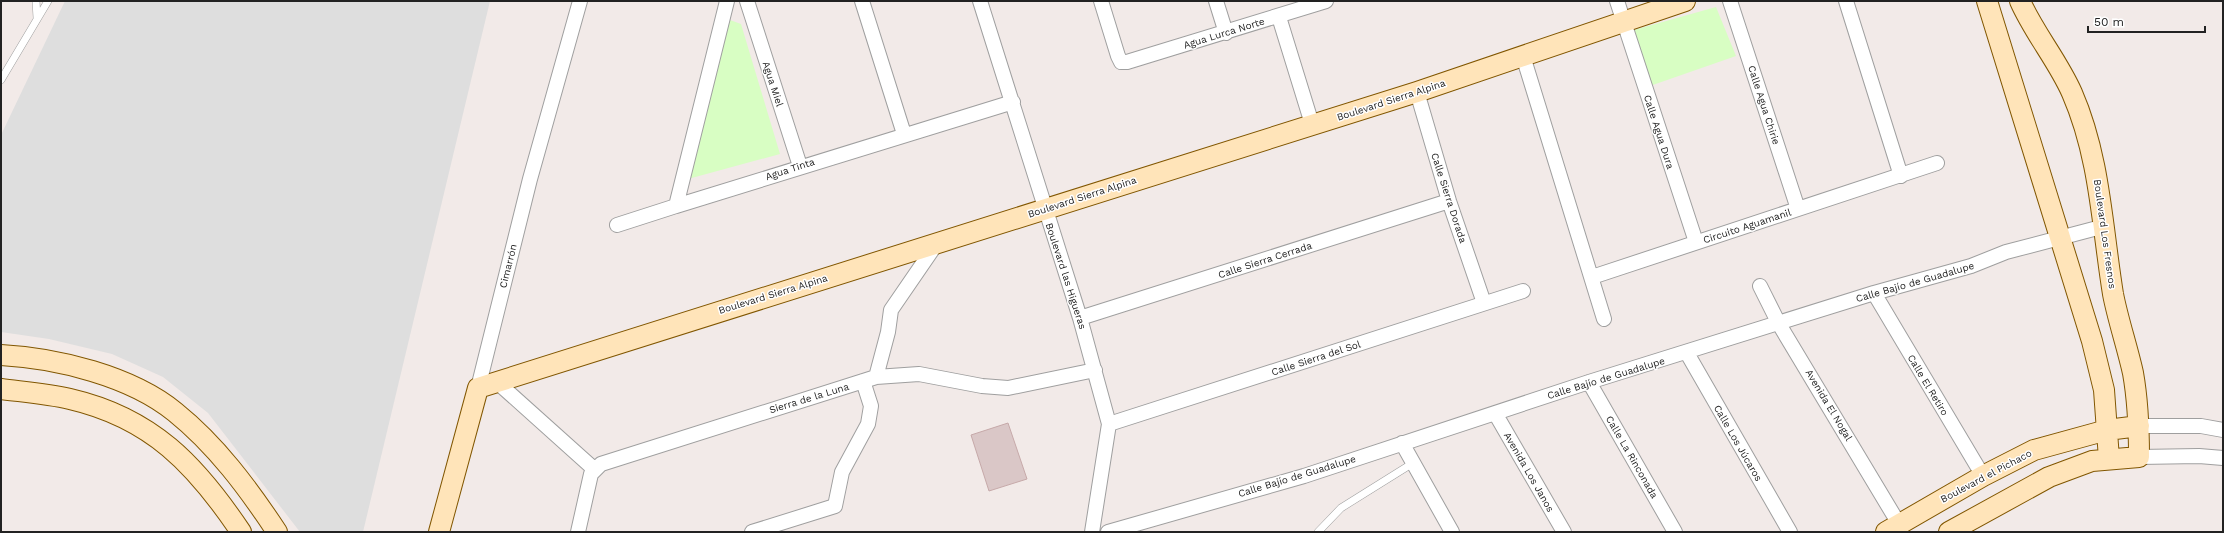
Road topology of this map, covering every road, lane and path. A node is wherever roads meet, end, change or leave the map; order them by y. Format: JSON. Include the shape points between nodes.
{"nodes":[{"id":1,"x":36,"y":1,"type":"edge"},
{"id":2,"x":48,"y":1,"type":"edge"},
{"id":3,"x":580,"y":1,"type":"edge"},
{"id":4,"x":727,"y":1,"type":"edge"},
{"id":5,"x":747,"y":1,"type":"edge"},
{"id":6,"x":862,"y":1,"type":"edge"},
{"id":7,"x":980,"y":1,"type":"edge"},
{"id":8,"x":1101,"y":1,"type":"edge"},
{"id":9,"x":1216,"y":1,"type":"edge"},
{"id":10,"x":1326,"y":1,"type":"edge"},
{"id":11,"x":1617,"y":1,"type":"edge"},
{"id":12,"x":1685,"y":1,"type":"edge"},
{"id":13,"x":1730,"y":1,"type":"edge"},
{"id":14,"x":1846,"y":1,"type":"edge"},
{"id":15,"x":1987,"y":1,"type":"edge"},
{"id":16,"x":2020,"y":1,"type":"edge"},
{"id":17,"x":1279,"y":17,"type":"junction"},
{"id":18,"x":37,"y":18,"type":"junction"},
{"id":19,"x":1623,"y":22,"type":"junction"},
{"id":20,"x":1226,"y":33,"type":"junction"},
{"id":21,"x":1523,"y":56,"type":"junction"},
{"id":22,"x":1,"y":80,"type":"edge"},
{"id":23,"x":1417,"y":92,"type":"junction"},
{"id":24,"x":1013,"y":102,"type":"junction"},
{"id":25,"x":1312,"y":124,"type":"junction"},
{"id":26,"x":904,"y":134,"type":"junction"},
{"id":27,"x":1937,"y":162,"type":"dead end"},
{"id":28,"x":800,"y":166,"type":"junction"},
{"id":29,"x":1901,"y":176,"type":"junction"},
{"id":30,"x":1449,"y":201,"type":"junction"},
{"id":31,"x":676,"y":206,"type":"junction"},
{"id":32,"x":1045,"y":209,"type":"junction"},
{"id":33,"x":1798,"y":209,"type":"junction"},
{"id":34,"x":617,"y":225,"type":"dead end"},
{"id":35,"x":2105,"y":226,"type":"junction"},
{"id":36,"x":2061,"y":237,"type":"junction"},
{"id":37,"x":1696,"y":242,"type":"junction"},
{"id":38,"x":937,"y":243,"type":"junction"},
{"id":39,"x":1592,"y":277,"type":"junction"},
{"id":40,"x":1760,"y":286,"type":"dead end"},
{"id":41,"x":1523,"y":291,"type":"dead end"},
{"id":42,"x":1874,"y":293,"type":"junction"},
{"id":43,"x":1484,"y":304,"type":"junction"},
{"id":44,"x":1080,"y":318,"type":"junction"},
{"id":45,"x":1604,"y":319,"type":"dead end"},
{"id":46,"x":1779,"y":324,"type":"junction"},
{"id":47,"x":1687,"y":353,"type":"junction"},
{"id":48,"x":1,"y":355,"type":"edge"},
{"id":49,"x":1095,"y":370,"type":"junction"},
{"id":50,"x":870,"y":379,"type":"junction"},
{"id":51,"x":496,"y":382,"type":"junction"},
{"id":52,"x":1589,"y":382,"type":"junction"},
{"id":53,"x":478,"y":388,"type":"junction"},
{"id":54,"x":1,"y":389,"type":"edge"},
{"id":55,"x":1495,"y":413,"type":"junction"},
{"id":56,"x":1109,"y":424,"type":"junction"},
{"id":57,"x":2139,"y":426,"type":"junction"},
{"id":58,"x":2107,"y":430,"type":"junction"},
{"id":59,"x":2223,"y":430,"type":"edge"},
{"id":60,"x":1402,"y":443,"type":"junction"},
{"id":61,"x":2139,"y":457,"type":"junction"},
{"id":62,"x":2223,"y":458,"type":"edge"},
{"id":63,"x":2109,"y":459,"type":"junction"},
{"id":64,"x":1413,"y":463,"type":"junction"},
{"id":65,"x":594,"y":469,"type":"junction"},
{"id":66,"x":1984,"y":476,"type":"junction"},
{"id":67,"x":1892,"y":528,"type":"edge"},
{"id":68,"x":241,"y":532,"type":"edge"},
{"id":69,"x":277,"y":532,"type":"edge"},
{"id":70,"x":439,"y":532,"type":"edge"},
{"id":71,"x":578,"y":532,"type":"edge"},
{"id":72,"x":752,"y":532,"type":"edge"},
{"id":73,"x":1092,"y":532,"type":"edge"},
{"id":74,"x":1108,"y":532,"type":"edge"},
{"id":75,"x":1318,"y":532,"type":"edge"},
{"id":76,"x":1452,"y":532,"type":"edge"},
{"id":77,"x":1564,"y":532,"type":"edge"},
{"id":78,"x":1675,"y":532,"type":"edge"},
{"id":79,"x":1790,"y":532,"type":"edge"},
{"id":80,"x":1949,"y":532,"type":"edge"}],
"edges":[{"from":1,"to":18,"type":"lane"},
{"from":2,"to":18,"type":"lane"},
{"from":3,"to":53,"type":"street","name":"Cimarrón","via":[[530,179]]},
{"from":4,"to":31,"type":"street"},
{"from":5,"to":28,"type":"street","name":"Agua Miel"},
{"from":6,"to":26,"type":"street"},
{"from":7,"to":24,"type":"street","name":"Boulevard las Higueras"},
{"from":8,"to":20,"type":"street","name":"Agua Lurca Norte","via":[[1122,62]]},
{"from":9,"to":20,"type":"street"},
{"from":10,"to":17,"type":"street","name":"Agua Lurca Norte"},
{"from":11,"to":19,"type":"street","name":"Calle Agua Dura"},
{"from":12,"to":19,"type":"street","name":"Boulevard Sierra Alpina"},
{"from":13,"to":33,"type":"street","name":"Calle Agua Chirie"},
{"from":14,"to":29,"type":"street"},
{"from":15,"to":36,"type":"street"},
{"from":16,"to":35,"type":"street","name":"Boulevard Los Fresnos","via":[[2072,93],[2088,139]]},
{"from":17,"to":20,"type":"street","name":"Agua Lurca Norte"},
{"from":17,"to":25,"type":"street"},
{"from":18,"to":22,"type":"lane"},
{"from":19,"to":21,"type":"street","name":"Boulevard Sierra Alpina"},
{"from":19,"to":37,"type":"street","name":"Calle Agua Dura"},
{"from":21,"to":23,"type":"street","name":"Boulevard Sierra Alpina"},
{"from":21,"to":39,"type":"street"},
{"from":23,"to":25,"type":"street","name":"Boulevard Sierra Alpina"},
{"from":23,"to":30,"type":"street","name":"Calle Sierra Dorada"},
{"from":24,"to":26,"type":"street","name":"Agua Tinta"},
{"from":24,"to":32,"type":"street","name":"Boulevard las Higueras"},
{"from":25,"to":32,"type":"street","name":"Boulevard Sierra Alpina"},
{"from":26,"to":28,"type":"street","name":"Agua Tinta"},
{"from":27,"to":29,"type":"street","name":"Circuito Aguamanil"},
{"from":28,"to":31,"type":"street","name":"Agua Tinta"},
{"from":29,"to":33,"type":"street","name":"Circuito Aguamanil"},
{"from":30,"to":43,"type":"street","name":"Calle Sierra Dorada"},
{"from":30,"to":44,"type":"street","name":"Calle Sierra Cerrada"},
{"from":31,"to":34,"type":"street","name":"Agua Tinta"},
{"from":32,"to":38,"type":"street","name":"Boulevard Sierra Alpina"},
{"from":32,"to":44,"type":"street","name":"Boulevard las Higueras"},
{"from":33,"to":37,"type":"street","name":"Circuito Aguamanil"},
{"from":35,"to":36,"type":"street","name":"Calle Bajío de Guadalupe"},
{"from":35,"to":57,"type":"street","name":"Boulevard Los Fresnos","via":[[2114,296],[2132,372]]},
{"from":36,"to":42,"type":"street","name":"Calle Bajío de Guadalupe"},
{"from":36,"to":58,"type":"street","via":[[2094,348],[2104,390]]},
{"from":37,"to":39,"type":"street","name":"Circuito Aguamanil"},
{"from":38,"to":50,"type":"street","via":[[891,310],[888,332]]},
{"from":38,"to":51,"type":"street","name":"Boulevard Sierra Alpina"},
{"from":39,"to":45,"type":"street"},
{"from":40,"to":46,"type":"street","name":"Avenida El Nogal"},
{"from":41,"to":43,"type":"street","name":"Calle Sierra del Sol"},
{"from":42,"to":46,"type":"street","name":"Calle Bajío de Guadalupe"},
{"from":42,"to":66,"type":"street","name":"Calle El Retiro"},
{"from":43,"to":56,"type":"street","name":"Calle Sierra del Sol"},
{"from":44,"to":49,"type":"street","name":"Boulevard las Higueras"},
{"from":46,"to":47,"type":"street","name":"Calle Bajío de Guadalupe"},
{"from":46,"to":67,"type":"street","name":"Avenida El Nogal"},
{"from":47,"to":52,"type":"street","name":"Calle Bajío de Guadalupe"},
{"from":47,"to":79,"type":"street","name":"Calle Los Júcaros"},
{"from":48,"to":69,"type":"street","via":[[74,365],[149,394],[174,411],[222,456]]},
{"from":49,"to":50,"type":"street","name":"Sierra de la Luna","via":[[1008,388],[995,388],[919,374]]},
{"from":49,"to":56,"type":"street","name":"Boulevard las Higueras"},
{"from":50,"to":65,"type":"street","name":"Sierra de la Luna","via":[[601,464]]},
{"from":50,"to":72,"type":"street","via":[[871,406],[868,424],[842,472],[836,506]]},
{"from":51,"to":53,"type":"street","name":"Boulevard Sierra Alpina"},
{"from":51,"to":65,"type":"street"},
{"from":52,"to":55,"type":"street","name":"Calle Bajío de Guadalupe"},
{"from":52,"to":78,"type":"street","name":"Calle La Rinconada"},
{"from":53,"to":70,"type":"street","name":"Cimarrón"},
{"from":54,"to":68,"type":"street","via":[[70,399],[102,409],[161,439],[200,477]]},
{"from":55,"to":60,"type":"street","name":"Calle Bajío de Guadalupe"},
{"from":55,"to":77,"type":"street","name":"Avenida Los Janos"},
{"from":56,"to":73,"type":"street","name":"Boulevard las Higueras"},
{"from":57,"to":58,"type":"street","name":"Boulevard el Pichaco"},
{"from":57,"to":59,"type":"street","via":[[2201,426]]},
{"from":57,"to":61,"type":"street","name":"Boulevard Los Fresnos"},
{"from":58,"to":63,"type":"street"},
{"from":58,"to":66,"type":"street","name":"Boulevard el Pichaco","via":[[2034,450]]},
{"from":60,"to":64,"type":"street"},
{"from":60,"to":74,"type":"street","name":"Calle Bajío de Guadalupe","via":[[1304,476]]},
{"from":61,"to":62,"type":"street"},
{"from":61,"to":63,"type":"street"},
{"from":63,"to":80,"type":"street","via":[[2092,461],[2050,477]]},
{"from":64,"to":75,"type":"lane","via":[[1341,508]]},
{"from":64,"to":76,"type":"street"},
{"from":65,"to":71,"type":"street"},
{"from":66,"to":67,"type":"street","name":"Boulevard el Pichaco"}]}
